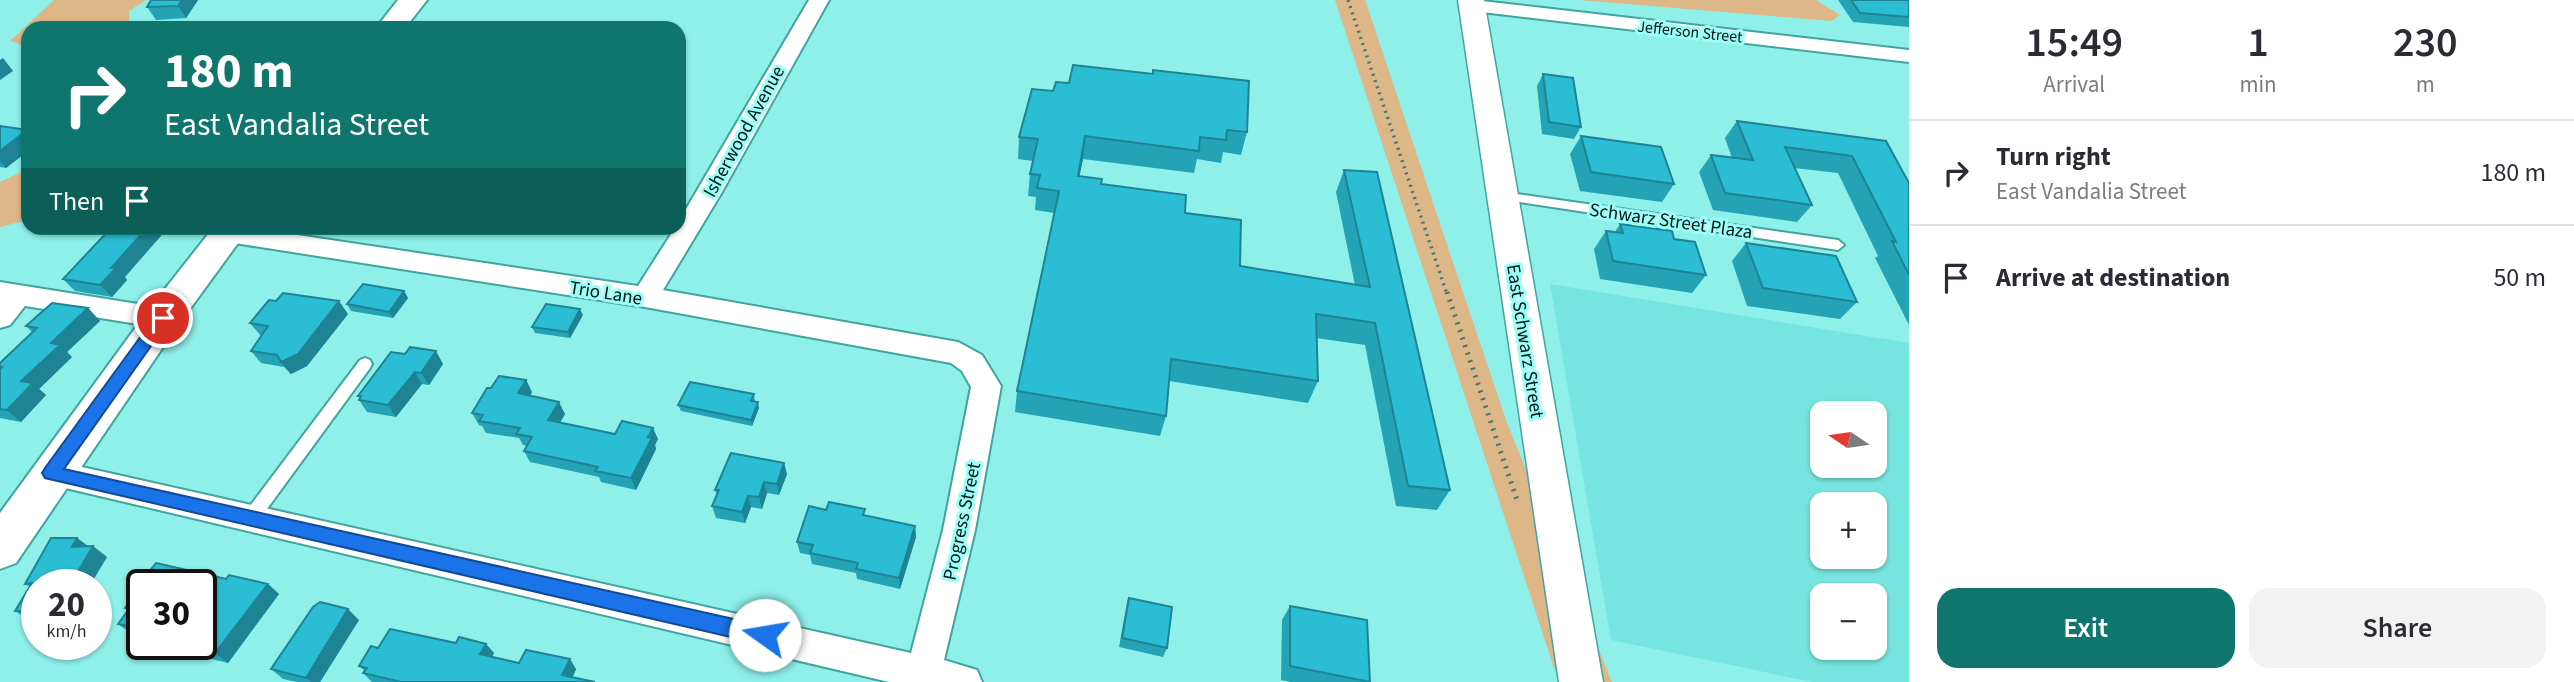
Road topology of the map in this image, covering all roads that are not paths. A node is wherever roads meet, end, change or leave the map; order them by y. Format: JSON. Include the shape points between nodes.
{"nodes":[{"id":1,"x":413,"y":0,"type":"edge"},
{"id":2,"x":819,"y":0,"type":"edge"},
{"id":3,"x":1471,"y":3,"type":"edge"},
{"id":4,"x":396,"y":21,"type":"edge"},
{"id":5,"x":1909,"y":56,"type":"edge"},
{"id":6,"x":1503,"y":196,"type":"junction"},
{"id":7,"x":686,"y":231,"type":"edge"},
{"id":8,"x":226,"y":235,"type":"edge"},
{"id":9,"x":261,"y":235,"type":"edge"},
{"id":10,"x":683,"y":235,"type":"edge"},
{"id":11,"x":1838,"y":245,"type":"dead end"},
{"id":12,"x":10,"y":294,"type":"edge"},
{"id":13,"x":645,"y":297,"type":"junction"},
{"id":14,"x":0,"y":318,"type":"edge"},
{"id":15,"x":163,"y":318,"type":"junction"},
{"id":16,"x":365,"y":364,"type":"dead end"},
{"id":17,"x":977,"y":370,"type":"joint"},
{"id":18,"x":51,"y":473,"type":"junction"},
{"id":19,"x":250,"y":519,"type":"junction"},
{"id":20,"x":0,"y":549,"type":"edge"},
{"id":21,"x":923,"y":672,"type":"junction"},
{"id":22,"x":964,"y":682,"type":"edge"},
{"id":23,"x":1580,"y":682,"type":"edge"}],
"edges":[{"from":1,"to":4,"type":"main road"},
{"from":2,"to":7,"type":"street","name":"Isherwood Avenue"},
{"from":3,"to":5,"type":"street","name":"Jefferson Street"},
{"from":3,"to":6,"type":"street","name":"East Schwarz Street"},
{"from":6,"to":11,"type":"lane","name":"Schwarz Street Plaza"},
{"from":6,"to":23,"type":"street","name":"East Schwarz Street"},
{"from":8,"to":15,"type":"main road"},
{"from":9,"to":13,"type":"street","name":"Trio Lane"},
{"from":10,"to":13,"type":"street","name":"Isherwood Avenue"},
{"from":12,"to":14,"type":"street"},
{"from":12,"to":15,"type":"street"},
{"from":13,"to":17,"type":"street","name":"Trio Lane","via":[[958,353]]},
{"from":15,"to":18,"type":"main road"},
{"from":16,"to":19,"type":"lane"},
{"from":17,"to":21,"type":"street","name":"Progress Street","via":[[986,386],[971,482]]},
{"from":18,"to":19,"type":"street"},
{"from":18,"to":20,"type":"main road"},
{"from":19,"to":21,"type":"street"},
{"from":21,"to":22,"type":"street"}]}
